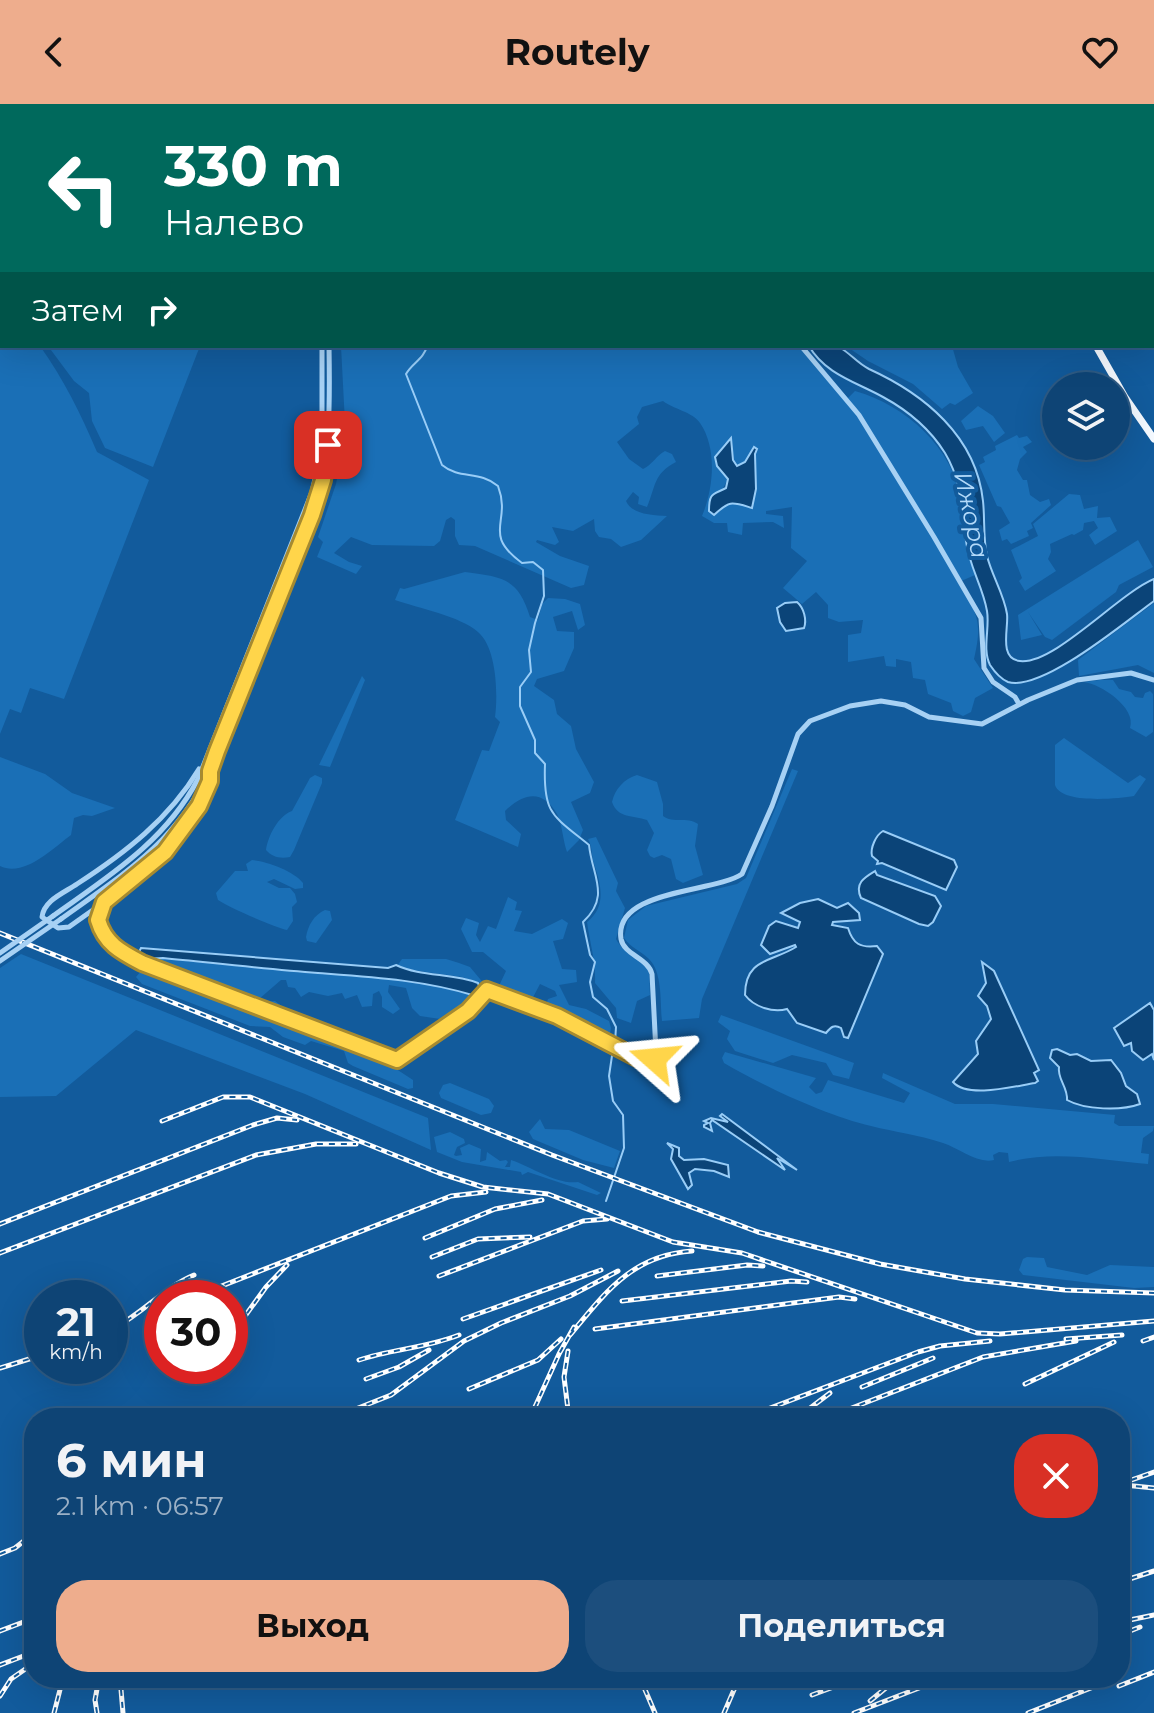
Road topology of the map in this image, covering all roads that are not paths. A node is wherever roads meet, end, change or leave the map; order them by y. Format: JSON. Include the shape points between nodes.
{"nodes":[{"id":1,"x":322,"y":348,"type":"edge"},
{"id":2,"x":329,"y":348,"type":"edge"},
{"id":3,"x":803,"y":348,"type":"edge"},
{"id":4,"x":1097,"y":348,"type":"edge"},
{"id":5,"x":1154,"y":439,"type":"edge"},
{"id":6,"x":1154,"y":680,"type":"edge"},
{"id":7,"x":1019,"y":704,"type":"junction"},
{"id":8,"x":207,"y":759,"type":"junction"},
{"id":9,"x":210,"y":771,"type":"junction"},
{"id":10,"x":104,"y":902,"type":"junction"},
{"id":11,"x":86,"y":915,"type":"junction"},
{"id":12,"x":98,"y":920,"type":"junction"},
{"id":13,"x":0,"y":953,"type":"edge"},
{"id":14,"x":0,"y":961,"type":"edge"}],
"edges":[{"from":1,"to":8,"type":"street","via":[[322,448],[312,492]]},
{"from":2,"to":9,"type":"street","via":[[323,480]]},
{"from":3,"to":7,"type":"street","via":[[859,415],[934,537],[981,618],[984,668]]},
{"from":4,"to":5,"type":"main road"},
{"from":6,"to":7,"type":"street","via":[[1131,673],[1077,680]]},
{"from":7,"to":12,"type":"street","via":[[982,724],[929,717],[881,701],[850,706],[807,723],[742,874],[639,905],[624,918],[621,939],[652,974],[656,1052],[647,1062],[557,1016],[487,990],[468,1011],[397,1060],[142,963],[109,943]]},
{"from":8,"to":11,"type":"street","via":[[139,841],[49,903],[42,914],[65,929]]},
{"from":8,"to":13,"type":"street","bridge":true,"via":[[184,804],[159,836]]},
{"from":9,"to":10,"type":"street","via":[[204,795],[176,841]]},
{"from":9,"to":14,"type":"street","bridge":true,"via":[[188,811],[154,850]]},
{"from":10,"to":11,"type":"street"},
{"from":10,"to":12,"type":"street"},
{"from":11,"to":12,"type":"street"}]}
